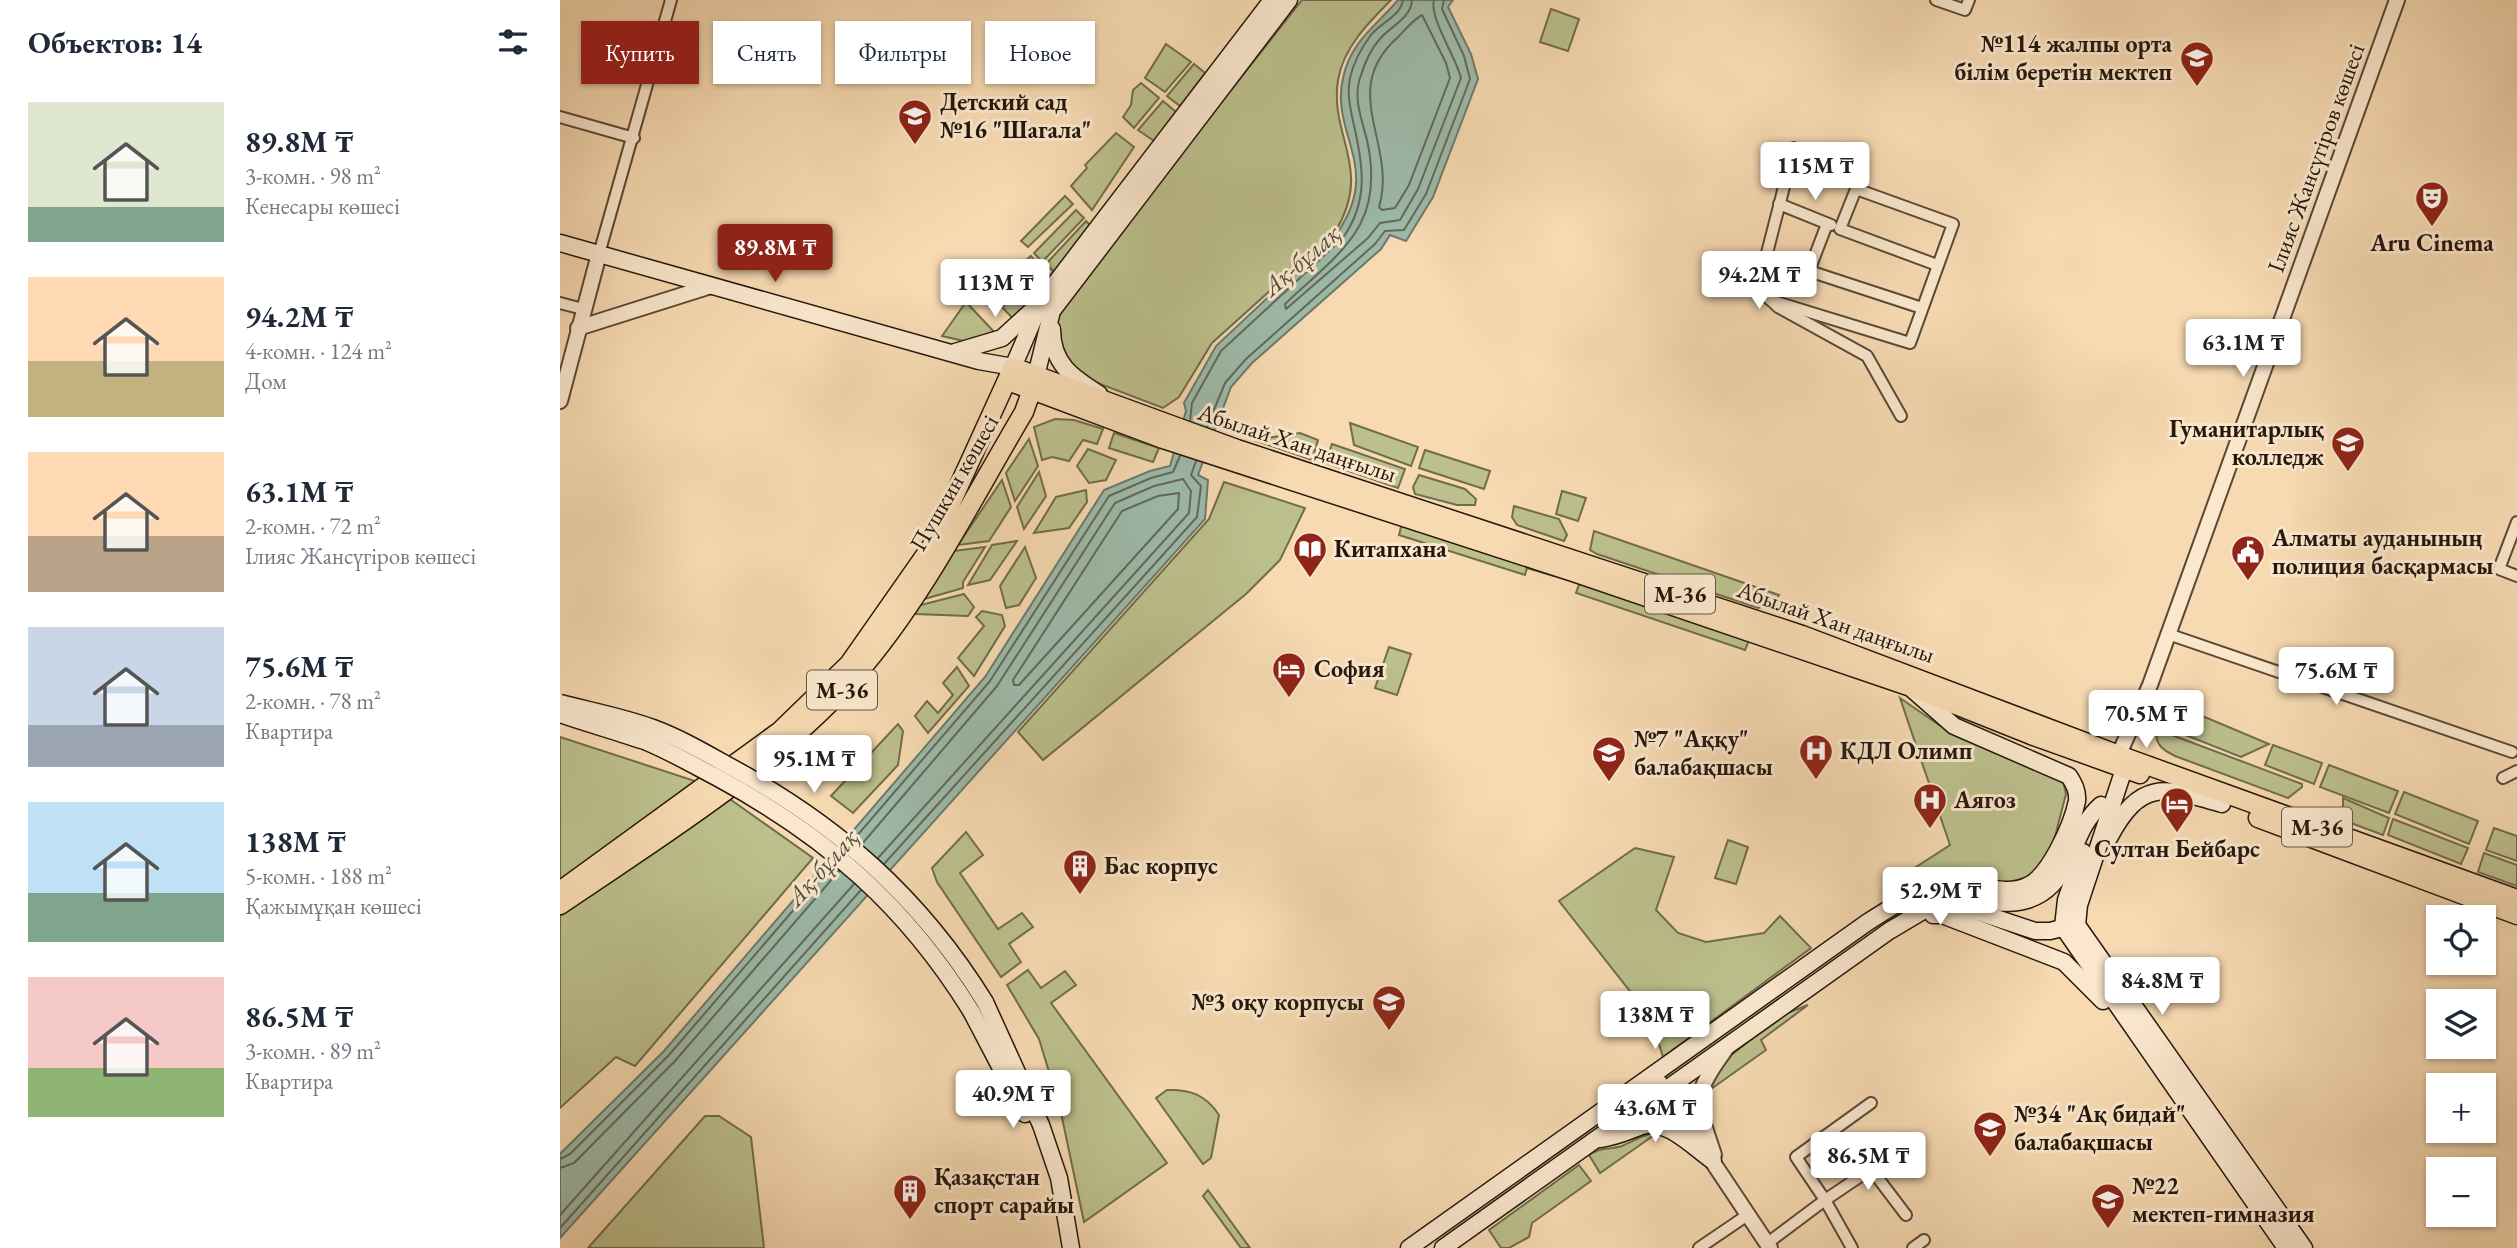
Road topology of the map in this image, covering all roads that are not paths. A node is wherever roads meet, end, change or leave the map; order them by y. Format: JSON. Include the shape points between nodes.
{"nodes":[{"id":1,"x":671,"y":0,"type":"edge"},
{"id":2,"x":1272,"y":0,"type":"edge"},
{"id":3,"x":1289,"y":0,"type":"edge"},
{"id":4,"x":1936,"y":0,"type":"edge"},
{"id":5,"x":1969,"y":0,"type":"edge"},
{"id":6,"x":2397,"y":0,"type":"edge"},
{"id":7,"x":560,"y":117,"type":"edge"},
{"id":8,"x":634,"y":138,"type":"junction"},
{"id":9,"x":1794,"y":148,"type":"dead end"},
{"id":10,"x":1779,"y":204,"type":"junction"},
{"id":11,"x":1827,"y":224,"type":"junction"},
{"id":12,"x":1840,"y":229,"type":"junction"},
{"id":13,"x":560,"y":243,"type":"edge"},
{"id":14,"x":599,"y":254,"type":"junction"},
{"id":15,"x":1937,"y":265,"type":"junction"},
{"id":16,"x":711,"y":286,"type":"junction"},
{"id":17,"x":1770,"y":300,"type":"junction"},
{"id":18,"x":560,"y":303,"type":"edge"},
{"id":19,"x":1047,"y":306,"type":"junction"},
{"id":20,"x":1922,"y":308,"type":"junction"},
{"id":21,"x":583,"y":309,"type":"junction"},
{"id":22,"x":578,"y":328,"type":"junction"},
{"id":23,"x":954,"y":352,"type":"junction"},
{"id":24,"x":1011,"y":374,"type":"junction"},
{"id":25,"x":1034,"y":384,"type":"junction"},
{"id":26,"x":560,"y":401,"type":"edge"},
{"id":27,"x":1122,"y":408,"type":"junction"},
{"id":28,"x":1901,"y":416,"type":"dead end"},
{"id":29,"x":985,"y":431,"type":"junction"},
{"id":30,"x":1164,"y":432,"type":"junction"},
{"id":31,"x":1005,"y":443,"type":"junction"},
{"id":32,"x":1235,"y":456,"type":"junction"},
{"id":33,"x":2517,"y":522,"type":"edge"},
{"id":34,"x":2517,"y":576,"type":"edge"},
{"id":35,"x":2168,"y":634,"type":"junction"},
{"id":36,"x":1908,"y":686,"type":"junction"},
{"id":37,"x":560,"y":703,"type":"edge"},
{"id":38,"x":560,"y":714,"type":"edge"},
{"id":39,"x":2512,"y":752,"type":"dead end"},
{"id":40,"x":2121,"y":762,"type":"junction"},
{"id":41,"x":2517,"y":771,"type":"edge"},
{"id":42,"x":2502,"y":778,"type":"dead end"},
{"id":43,"x":2222,"y":804,"type":"junction"},
{"id":44,"x":2101,"y":805,"type":"junction"},
{"id":45,"x":2093,"y":863,"type":"junction"},
{"id":46,"x":560,"y":891,"type":"edge"},
{"id":47,"x":1922,"y":893,"type":"junction"},
{"id":48,"x":2517,"y":899,"type":"edge"},
{"id":49,"x":560,"y":905,"type":"edge"},
{"id":50,"x":1964,"y":908,"type":"junction"},
{"id":51,"x":2517,"y":915,"type":"edge"},
{"id":52,"x":1910,"y":917,"type":"junction"},
{"id":53,"x":2070,"y":926,"type":"junction"},
{"id":54,"x":978,"y":1006,"type":"junction"},
{"id":55,"x":2118,"y":1010,"type":"junction"},
{"id":56,"x":1727,"y":1047,"type":"junction"},
{"id":57,"x":1654,"y":1074,"type":"junction"},
{"id":58,"x":1665,"y":1092,"type":"junction"},
{"id":59,"x":1871,"y":1103,"type":"dead end"},
{"id":60,"x":1598,"y":1139,"type":"junction"},
{"id":61,"x":1716,"y":1166,"type":"junction"},
{"id":62,"x":1825,"y":1199,"type":"junction"},
{"id":63,"x":1749,"y":1214,"type":"junction"},
{"id":64,"x":1906,"y":1216,"type":"dead end"},
{"id":65,"x":1924,"y":1240,"type":"dead end"},
{"id":66,"x":1770,"y":1245,"type":"edge"},
{"id":67,"x":1059,"y":1248,"type":"edge"},
{"id":68,"x":1071,"y":1248,"type":"edge"},
{"id":69,"x":1409,"y":1248,"type":"edge"},
{"id":70,"x":1443,"y":1248,"type":"edge"},
{"id":71,"x":1699,"y":1248,"type":"edge"},
{"id":72,"x":1852,"y":1248,"type":"edge"},
{"id":73,"x":1913,"y":1248,"type":"edge"},
{"id":74,"x":2286,"y":1248,"type":"edge"},
{"id":75,"x":2304,"y":1248,"type":"edge"}],
"edges":[{"from":1,"to":8,"type":"street"},
{"from":2,"to":19,"type":"main road","name":"Пушкин көшесі"},
{"from":3,"to":19,"type":"main road","name":"Пушкин көшесі"},
{"from":4,"to":5,"type":"street","via":[[1965,10]]},
{"from":6,"to":35,"type":"street","name":"Ілияс Жансүгіров көшесі"},
{"from":7,"to":8,"type":"street"},
{"from":8,"to":14,"type":"street"},
{"from":9,"to":10,"type":"street"},
{"from":10,"to":11,"type":"street"},
{"from":10,"to":17,"type":"street","via":[[1758,288]]},
{"from":11,"to":12,"type":"street"},
{"from":11,"to":20,"type":"street","via":[[1809,271]]},
{"from":12,"to":15,"type":"street"},
{"from":12,"to":15,"type":"street","via":[[1856,189],[1953,224]]},
{"from":13,"to":14,"type":"main road"},
{"from":14,"to":16,"type":"main road"},
{"from":14,"to":21,"type":"street"},
{"from":15,"to":20,"type":"street"},
{"from":16,"to":22,"type":"street"},
{"from":16,"to":23,"type":"main road"},
{"from":17,"to":20,"type":"street","via":[[1910,344]]},
{"from":17,"to":28,"type":"street","via":[[1867,356]]},
{"from":18,"to":21,"type":"street"},
{"from":19,"to":23,"type":"main road","via":[[1002,338]]},
{"from":19,"to":24,"type":"main road","name":"Пушкин көшесі"},
{"from":19,"to":25,"type":"main road","name":"Пушкин көшесі"},
{"from":19,"to":27,"type":"main road","via":[[1057,360],[1072,376]]},
{"from":21,"to":22,"type":"street"},
{"from":22,"to":26,"type":"street"},
{"from":23,"to":24,"type":"main road"},
{"from":24,"to":25,"type":"main road","name":"Абылай Хан даңғылы"},
{"from":24,"to":29,"type":"main road","name":"Пушкин көшесі","number":"M-36"},
{"from":25,"to":27,"type":"main road","name":"Абылай Хан даңғылы","number":"M-36"},
{"from":25,"to":30,"type":"main road","name":"Абылай Хан даңғылы","number":"M-36"},
{"from":25,"to":31,"type":"main road","name":"Пушкин көшесі","number":"M-36"},
{"from":27,"to":30,"type":"main road","name":"Абылай Хан даңғылы","number":"M-36"},
{"from":29,"to":31,"type":"main road","via":[[1003,432]]},
{"from":29,"to":46,"type":"main road","name":"Пушкин көшесі","number":"M-36","via":[[931,547],[849,664],[780,731]]},
{"from":30,"to":32,"type":"main road","name":"Абылай Хан даңғылы","number":"M-36"},
{"from":31,"to":49,"type":"main road","name":"Пушкин көшесі","number":"M-36","via":[[918,592],[856,676],[770,755]]},
{"from":32,"to":36,"type":"main road","name":"Абылай Хан даңғылы","number":"M-36"},
{"from":32,"to":40,"type":"main road","name":"Абылай Хан даңғылы","number":"M-36","via":[[1783,628]]},
{"from":33,"to":34,"type":"street","via":[[2499,569]]},
{"from":35,"to":39,"type":"street"},
{"from":35,"to":40,"type":"street","name":"Ілияс Жансүгіров көшесі"},
{"from":36,"to":40,"type":"main road","name":"Абылай Хан даңғылы","number":"M-36"},
{"from":36,"to":47,"type":"main road","via":[[1954,726],[2057,769],[2077,788],[2077,801],[2050,867],[2029,885],[2005,890],[1949,885]]},
{"from":37,"to":54,"type":"main road","bridge":true,"via":[[682,740],[829,827],[928,923],[964,969]]},
{"from":38,"to":54,"type":"main road","bridge":true,"via":[[648,743],[747,793],[819,840],[879,894]]},
{"from":40,"to":43,"type":"main road","name":"Абылай Хан даңғылы","number":"M-36"},
{"from":40,"to":44,"type":"main road"},
{"from":40,"to":45,"type":"main road"},
{"from":40,"to":48,"type":"main road","name":"Абылай Хан даңғылы","number":"M-36"},
{"from":41,"to":42,"type":"street"},
{"from":43,"to":45,"type":"main road","via":[[2169,791],[2144,795],[2123,812]]},
{"from":43,"to":51,"type":"main road","name":"Абылай Хан даңғылы","number":"M-36"},
{"from":44,"to":47,"type":"main road","via":[[2088,816],[2057,880],[2038,896],[2010,905]]},
{"from":44,"to":53,"type":"main road","via":[[2066,900]]},
{"from":45,"to":53,"type":"main road"},
{"from":47,"to":50,"type":"main road"},
{"from":47,"to":57,"type":"main road","via":[[1868,922]]},
{"from":50,"to":52,"type":"main road","via":[[1926,909]]},
{"from":50,"to":53,"type":"main road","via":[[2035,931]]},
{"from":52,"to":55,"type":"main road","via":[[1942,915],[2064,962]]},
{"from":52,"to":56,"type":"main road"},
{"from":53,"to":55,"type":"main road"},
{"from":53,"to":75,"type":"main road"},
{"from":54,"to":67,"type":"main road","via":[[1041,1153]]},
{"from":54,"to":68,"type":"main road","via":[[1041,1125],[1059,1178]]},
{"from":55,"to":74,"type":"main road"},
{"from":56,"to":58,"type":"main road"},
{"from":56,"to":61,"type":"street","via":[[1697,1098]]},
{"from":57,"to":58,"type":"street"},
{"from":57,"to":69,"type":"main road"},
{"from":58,"to":60,"type":"main road"},
{"from":58,"to":61,"type":"street"},
{"from":59,"to":62,"type":"street","via":[[1796,1157]]},
{"from":60,"to":61,"type":"main road","via":[[1625,1135],[1643,1125],[1664,1127]]},
{"from":60,"to":70,"type":"main road"},
{"from":61,"to":63,"type":"street"},
{"from":62,"to":64,"type":"street","via":[[1871,1169]]},
{"from":62,"to":66,"type":"street"},
{"from":62,"to":72,"type":"street"},
{"from":63,"to":66,"type":"street"},
{"from":63,"to":71,"type":"street"},
{"from":65,"to":73,"type":"street"}]}
